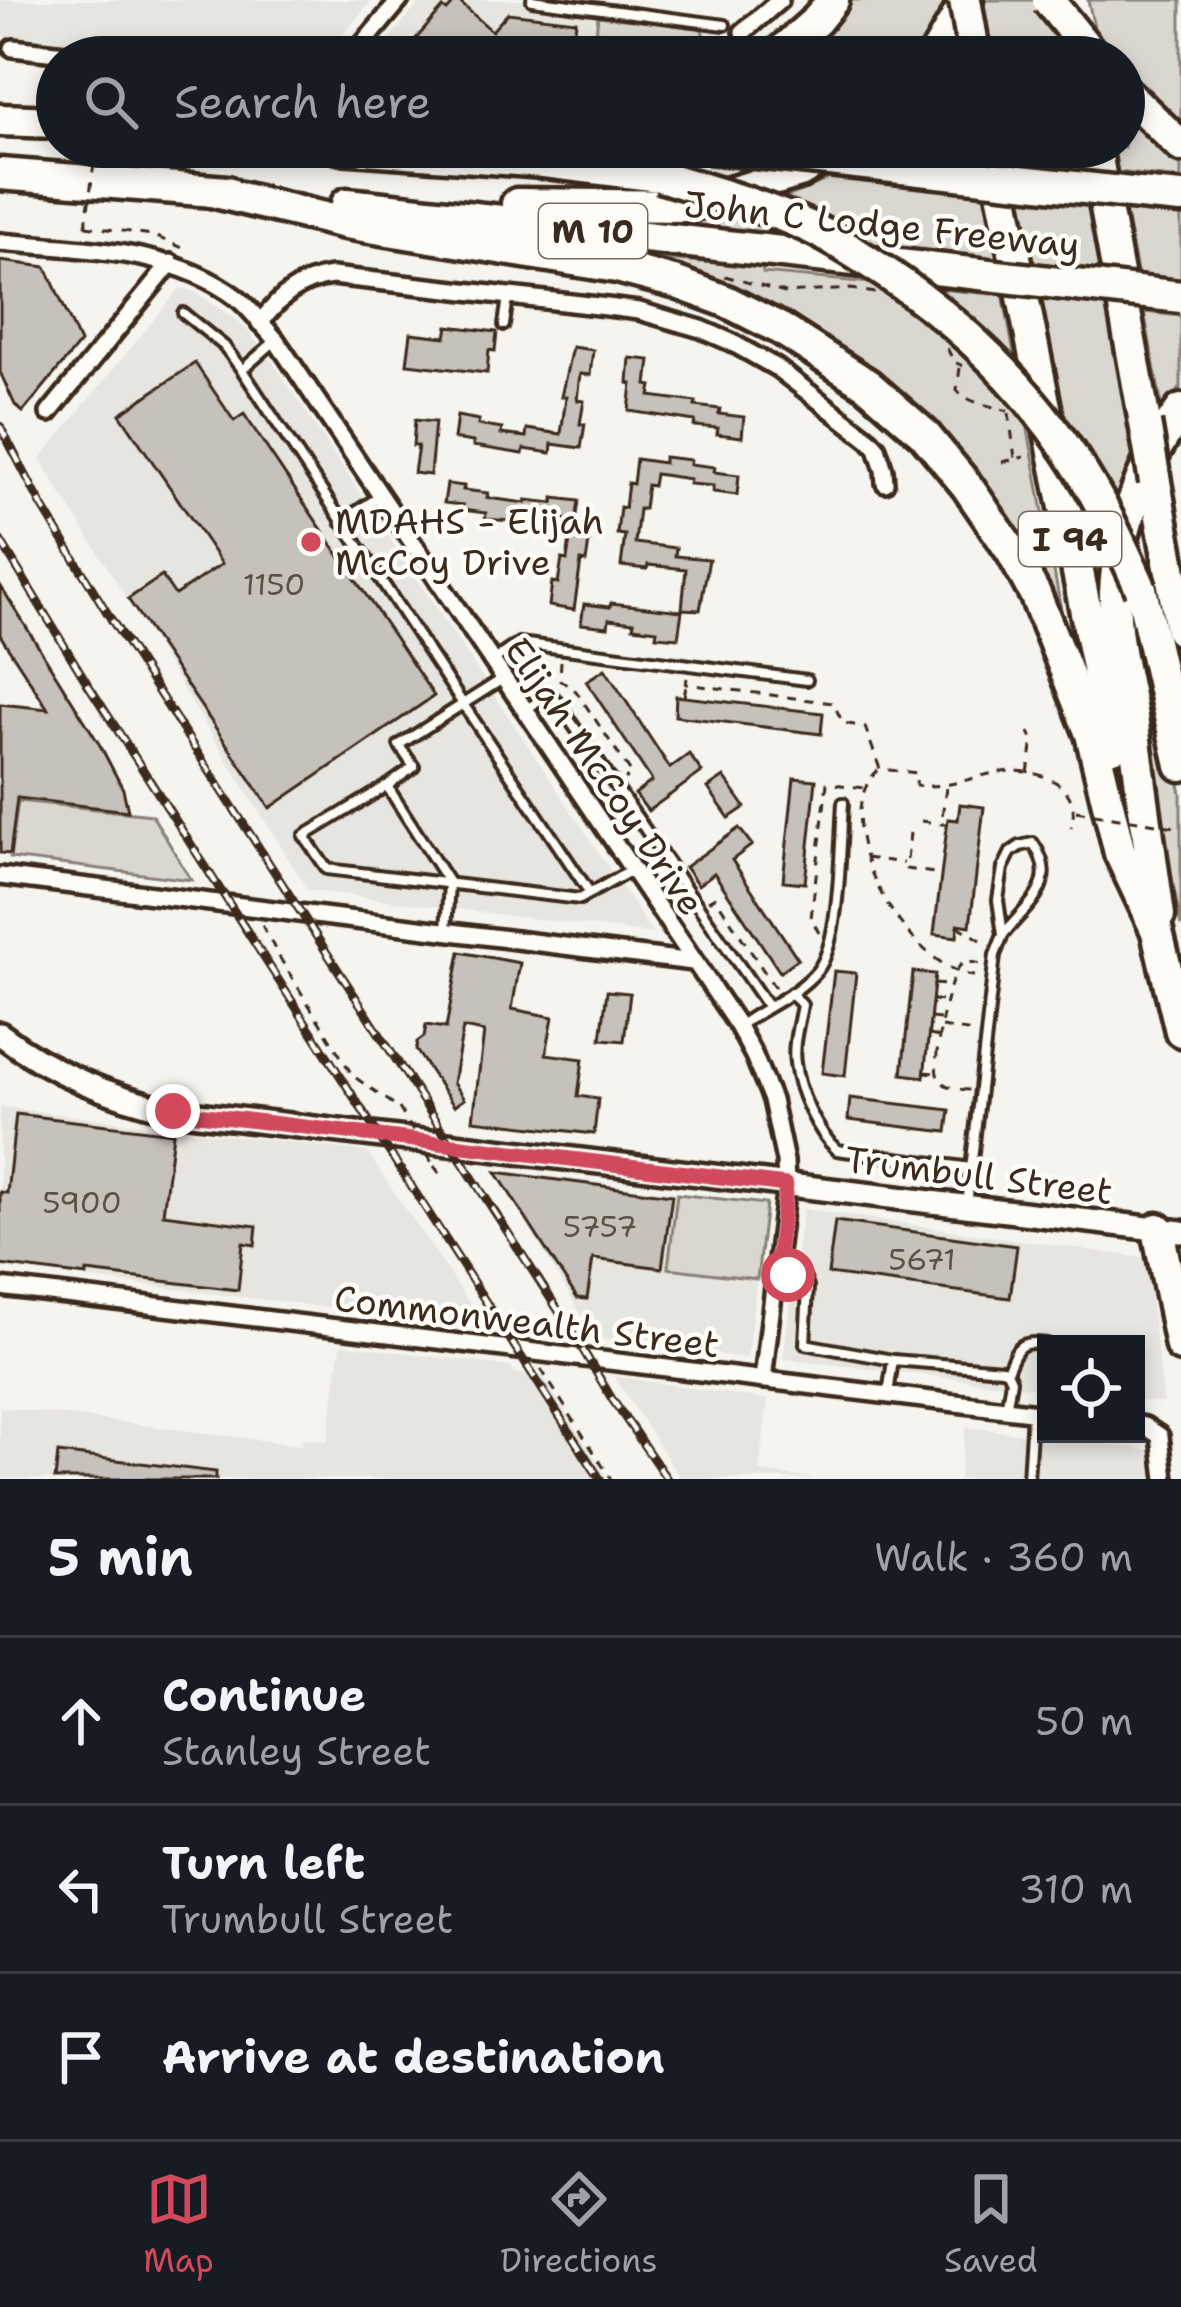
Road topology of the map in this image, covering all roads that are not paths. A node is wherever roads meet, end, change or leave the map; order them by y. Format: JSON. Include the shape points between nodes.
{"nodes":[{"id":1,"x":400,"y":0,"type":"edge"},
{"id":2,"x":532,"y":0,"type":"edge"},
{"id":3,"x":780,"y":0,"type":"edge"},
{"id":4,"x":833,"y":0,"type":"edge"},
{"id":5,"x":966,"y":0,"type":"edge"},
{"id":6,"x":1048,"y":0,"type":"edge"},
{"id":7,"x":1068,"y":0,"type":"edge"},
{"id":8,"x":725,"y":26,"type":"dead end"},
{"id":9,"x":742,"y":32,"type":"dead end"},
{"id":10,"x":370,"y":36,"type":"edge"},
{"id":11,"x":799,"y":36,"type":"edge"},
{"id":12,"x":946,"y":36,"type":"edge"},
{"id":13,"x":972,"y":36,"type":"edge"},
{"id":14,"x":1074,"y":36,"type":"edge"},
{"id":15,"x":1077,"y":36,"type":"edge"},
{"id":16,"x":13,"y":48,"type":"dead end"},
{"id":17,"x":36,"y":51,"type":"edge"},
{"id":18,"x":1145,"y":111,"type":"edge"},
{"id":19,"x":0,"y":120,"type":"edge"},
{"id":20,"x":36,"y":121,"type":"edge"},
{"id":21,"x":1181,"y":146,"type":"edge"},
{"id":22,"x":594,"y":168,"type":"edge"},
{"id":23,"x":807,"y":168,"type":"edge"},
{"id":24,"x":902,"y":168,"type":"edge"},
{"id":25,"x":997,"y":168,"type":"edge"},
{"id":26,"x":1099,"y":168,"type":"edge"},
{"id":27,"x":0,"y":174,"type":"edge"},
{"id":28,"x":212,"y":191,"type":"junction"},
{"id":29,"x":1181,"y":198,"type":"edge"},
{"id":30,"x":416,"y":211,"type":"junction"},
{"id":31,"x":0,"y":242,"type":"edge"},
{"id":32,"x":171,"y":263,"type":"junction"},
{"id":33,"x":676,"y":263,"type":"junction"},
{"id":34,"x":508,"y":295,"type":"junction"},
{"id":35,"x":1181,"y":297,"type":"edge"},
{"id":36,"x":183,"y":313,"type":"dead end"},
{"id":37,"x":260,"y":323,"type":"junction"},
{"id":38,"x":504,"y":326,"type":"dead end"},
{"id":39,"x":276,"y":340,"type":"junction"},
{"id":40,"x":242,"y":370,"type":"junction"},
{"id":41,"x":1181,"y":410,"type":"edge"},
{"id":42,"x":49,"y":413,"type":"dead end"},
{"id":43,"x":885,"y":483,"type":"dead end"},
{"id":44,"x":381,"y":495,"type":"junction"},
{"id":45,"x":341,"y":522,"type":"junction"},
{"id":46,"x":1181,"y":630,"type":"edge"},
{"id":47,"x":492,"y":661,"type":"junction"},
{"id":48,"x":504,"y":678,"type":"junction"},
{"id":49,"x":807,"y":680,"type":"dead end"},
{"id":50,"x":463,"y":704,"type":"junction"},
{"id":51,"x":526,"y":710,"type":"junction"},
{"id":52,"x":1181,"y":765,"type":"edge"},
{"id":53,"x":387,"y":786,"type":"junction"},
{"id":54,"x":843,"y":803,"type":"dead end"},
{"id":55,"x":632,"y":870,"type":"junction"},
{"id":56,"x":0,"y":876,"type":"edge"},
{"id":57,"x":448,"y":883,"type":"junction"},
{"id":58,"x":590,"y":893,"type":"junction"},
{"id":59,"x":1156,"y":929,"type":"junction"},
{"id":60,"x":446,"y":932,"type":"junction"},
{"id":61,"x":1003,"y":935,"type":"junction"},
{"id":62,"x":693,"y":962,"type":"junction"},
{"id":63,"x":1166,"y":968,"type":"junction"},
{"id":64,"x":791,"y":993,"type":"junction"},
{"id":65,"x":768,"y":1007,"type":"junction"},
{"id":66,"x":738,"y":1027,"type":"junction"},
{"id":67,"x":1181,"y":1031,"type":"edge"},
{"id":68,"x":1,"y":1037,"type":"edge"},
{"id":69,"x":971,"y":1168,"type":"junction"},
{"id":70,"x":786,"y":1185,"type":"junction"},
{"id":71,"x":967,"y":1207,"type":"junction"},
{"id":72,"x":1170,"y":1231,"type":"edge"},
{"id":73,"x":776,"y":1273,"type":"junction"},
{"id":74,"x":0,"y":1288,"type":"edge"},
{"id":75,"x":1037,"y":1344,"type":"edge"},
{"id":76,"x":1181,"y":1346,"type":"edge"},
{"id":77,"x":893,"y":1360,"type":"junction"},
{"id":78,"x":1007,"y":1371,"type":"junction"},
{"id":79,"x":763,"y":1380,"type":"junction"},
{"id":80,"x":888,"y":1395,"type":"junction"},
{"id":81,"x":1006,"y":1410,"type":"junction"},
{"id":82,"x":1037,"y":1413,"type":"edge"},
{"id":83,"x":1037,"y":1425,"type":"edge"},
{"id":84,"x":1145,"y":1428,"type":"edge"},
{"id":85,"x":1028,"y":1479,"type":"edge"},
{"id":86,"x":1165,"y":1479,"type":"edge"}],
"edges":[{"from":1,"to":10,"type":"street"},
{"from":2,"to":8,"type":"lane"},
{"from":3,"to":9,"type":"street"},
{"from":4,"to":11,"type":"highway"},
{"from":5,"to":12,"type":"highway"},
{"from":5,"to":13,"type":"highway","bridge":true},
{"from":6,"to":15,"type":"highway","bridge":true},
{"from":7,"to":14,"type":"highway"},
{"from":16,"to":17,"type":"street"},
{"from":18,"to":21,"type":"highway"},
{"from":19,"to":20,"type":"highway"},
{"from":22,"to":52,"type":"highway","bridge":true,"via":[[660,176],[807,226],[928,302],[1004,371],[1060,439],[1141,589]]},
{"from":23,"to":30,"type":"highway","via":[[686,206]]},
{"from":24,"to":29,"type":"highway","name":"John C Lodge Freeway","bridge":true},
{"from":25,"to":59,"type":"highway","number":"I 94","via":[[1106,720]]},
{"from":26,"to":46,"type":"highway","number":"I 94","bridge":true},
{"from":27,"to":28,"type":"highway","name":"John C Lodge Freeway","number":"M 10"},
{"from":28,"to":30,"type":"highway","name":"John C Lodge Freeway","number":"M 10"},
{"from":28,"to":33,"type":"highway","via":[[345,223],[617,267]]},
{"from":30,"to":33,"type":"highway","name":"John C Lodge Freeway","number":"M 10"},
{"from":31,"to":32,"type":"street"},
{"from":32,"to":37,"type":"street","via":[[236,297]]},
{"from":32,"to":42,"type":"street"},
{"from":33,"to":35,"type":"highway","name":"John C Lodge Freeway","number":"M 10","bridge":true,"via":[[980,274]]},
{"from":33,"to":59,"type":"highway","via":[[868,385],[967,486],[1036,594],[1091,734],[1120,854]]},
{"from":34,"to":37,"type":"street","via":[[332,276],[292,289]]},
{"from":34,"to":38,"type":"lane"},
{"from":34,"to":43,"type":"street","via":[[639,311],[731,342],[869,440]]},
{"from":36,"to":40,"type":"lane"},
{"from":37,"to":39,"type":"street","name":"Elijah McCoy Drive"},
{"from":39,"to":40,"type":"lane"},
{"from":39,"to":44,"type":"street","name":"Elijah McCoy Drive"},
{"from":40,"to":45,"type":"lane"},
{"from":41,"to":63,"type":"highway","via":[[1135,498],[1115,595]]},
{"from":44,"to":45,"type":"lane"},
{"from":44,"to":47,"type":"street","name":"Elijah McCoy Drive"},
{"from":45,"to":50,"type":"lane"},
{"from":47,"to":48,"type":"street","name":"Elijah McCoy Drive"},
{"from":47,"to":49,"type":"lane","via":[[519,643]]},
{"from":48,"to":50,"type":"lane"},
{"from":48,"to":51,"type":"street","name":"Elijah McCoy Drive"},
{"from":50,"to":53,"type":"lane","via":[[399,745],[414,767]]},
{"from":50,"to":58,"type":"lane"},
{"from":51,"to":55,"type":"street","name":"Elijah McCoy Drive"},
{"from":51,"to":65,"type":"lane","via":[[550,693]]},
{"from":53,"to":57,"type":"lane"},
{"from":53,"to":57,"type":"lane","via":[[304,836],[327,869]]},
{"from":54,"to":64,"type":"lane","via":[[831,944],[818,970]]},
{"from":55,"to":58,"type":"lane"},
{"from":55,"to":62,"type":"street","name":"Elijah McCoy Drive"},
{"from":56,"to":60,"type":"street"},
{"from":57,"to":58,"type":"lane","via":[[580,899]]},
{"from":57,"to":60,"type":"lane"},
{"from":59,"to":63,"type":"highway","number":"I 94"},
{"from":60,"to":62,"type":"street"},
{"from":61,"to":61,"type":"lane","via":[[1003,868],[1012,852],[1033,843],[1044,866],[1039,892]]},
{"from":61,"to":69,"type":"lane"},
{"from":62,"to":66,"type":"street","name":"Elijah McCoy Drive"},
{"from":63,"to":67,"type":"highway","number":"I 94"},
{"from":64,"to":65,"type":"lane"},
{"from":64,"to":69,"type":"lane","via":[[802,1005],[795,1064],[826,1140],[837,1150]]},
{"from":65,"to":66,"type":"lane"},
{"from":66,"to":70,"type":"street","name":"Elijah McCoy Drive","via":[[772,1100]]},
{"from":68,"to":70,"type":"street","name":"Trumbull Street","via":[[74,1080],[173,1111]]},
{"from":69,"to":71,"type":"lane"},
{"from":70,"to":71,"type":"street","name":"Trumbull Street"},
{"from":70,"to":73,"type":"street","name":"Elijah McCoy Drive"},
{"from":71,"to":72,"type":"street","name":"Trumbull Street"},
{"from":72,"to":76,"type":"highway","via":[[1161,1253]]},
{"from":73,"to":77,"type":"lane","via":[[805,1279],[805,1344]]},
{"from":73,"to":79,"type":"street","name":"Elijah McCoy Drive"},
{"from":74,"to":79,"type":"street","name":"Commonwealth Street"},
{"from":75,"to":78,"type":"lane","via":[[1018,1346]]},
{"from":77,"to":78,"type":"lane"},
{"from":77,"to":80,"type":"lane"},
{"from":78,"to":81,"type":"lane"},
{"from":79,"to":80,"type":"street","name":"Commonwealth Street"},
{"from":80,"to":81,"type":"street","name":"Commonwealth Street"},
{"from":81,"to":82,"type":"street","name":"Commonwealth Street"},
{"from":83,"to":85,"type":"lane"},
{"from":84,"to":86,"type":"street","via":[[1160,1436]]}]}
